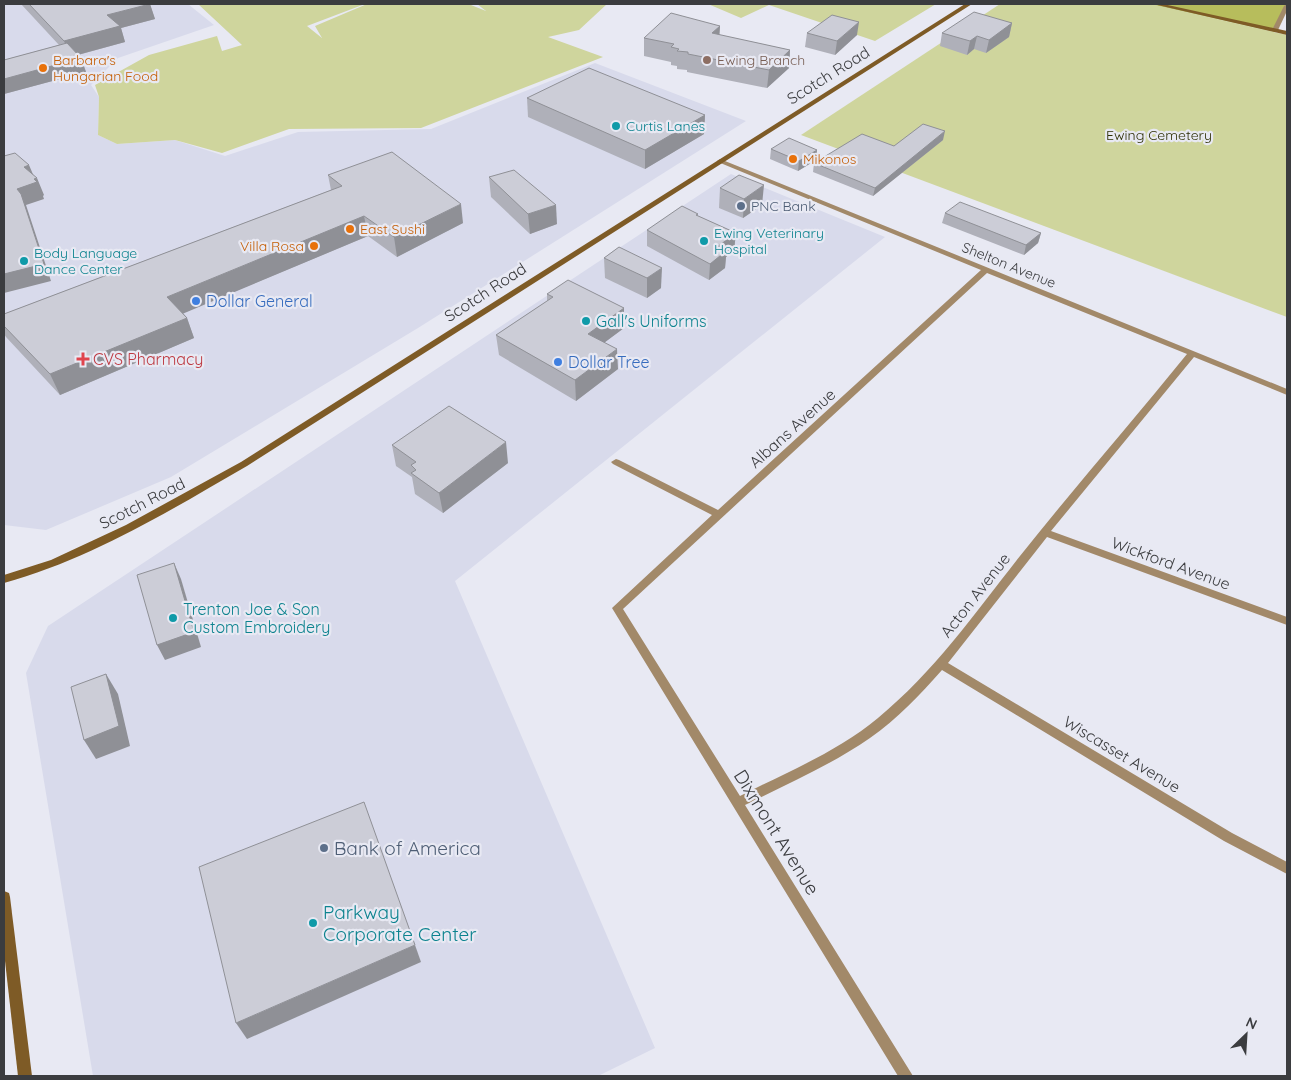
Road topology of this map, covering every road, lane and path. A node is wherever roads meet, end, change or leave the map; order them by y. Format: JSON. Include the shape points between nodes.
{"nodes":[{"id":1,"x":969,"y":4,"type":"edge"},
{"id":2,"x":1156,"y":4,"type":"edge"},
{"id":3,"x":1287,"y":6,"type":"edge"},
{"id":4,"x":1276,"y":30,"type":"junction"},
{"id":5,"x":1287,"y":33,"type":"edge"},
{"id":6,"x":720,"y":160,"type":"junction"},
{"id":7,"x":987,"y":270,"type":"junction"},
{"id":8,"x":1193,"y":353,"type":"junction"},
{"id":9,"x":1287,"y":392,"type":"edge"},
{"id":10,"x":616,"y":462,"type":"dead end"},
{"id":11,"x":720,"y":514,"type":"junction"},
{"id":12,"x":1045,"y":533,"type":"junction"},
{"id":13,"x":4,"y":579,"type":"edge"},
{"id":14,"x":617,"y":608,"type":"joint"},
{"id":15,"x":1287,"y":621,"type":"edge"},
{"id":16,"x":942,"y":665,"type":"junction"},
{"id":17,"x":737,"y":803,"type":"junction"},
{"id":18,"x":1287,"y":868,"type":"edge"},
{"id":19,"x":4,"y":898,"type":"edge"},
{"id":20,"x":25,"y":1076,"type":"edge"},
{"id":21,"x":906,"y":1076,"type":"edge"}],
"edges":[{"from":1,"to":6,"type":"main road","name":"Scotch Road"},
{"from":2,"to":4,"type":"main road"},
{"from":3,"to":4,"type":"street"},
{"from":4,"to":5,"type":"main road"},
{"from":6,"to":7,"type":"street","name":"Shelton Avenue"},
{"from":6,"to":13,"type":"main road","name":"Scotch Road","via":[[181,501],[55,563]]},
{"from":7,"to":8,"type":"street","name":"Shelton Avenue"},
{"from":7,"to":11,"type":"street","name":"Albans Avenue"},
{"from":8,"to":9,"type":"street","name":"Shelton Avenue"},
{"from":8,"to":12,"type":"street","name":"Acton Avenue"},
{"from":10,"to":11,"type":"street"},
{"from":11,"to":14,"type":"street","name":"Albans Avenue"},
{"from":12,"to":15,"type":"street","name":"Wickford Avenue"},
{"from":12,"to":16,"type":"street","name":"Acton Avenue"},
{"from":14,"to":17,"type":"street","name":"Dixmont Avenue"},
{"from":16,"to":17,"type":"street","name":"Acton Avenue","via":[[881,723],[850,744]]},
{"from":16,"to":18,"type":"street","name":"Wiscasset Avenue","via":[[1228,837]]},
{"from":17,"to":21,"type":"street","name":"Dixmont Avenue"},
{"from":19,"to":20,"type":"main road"}]}
